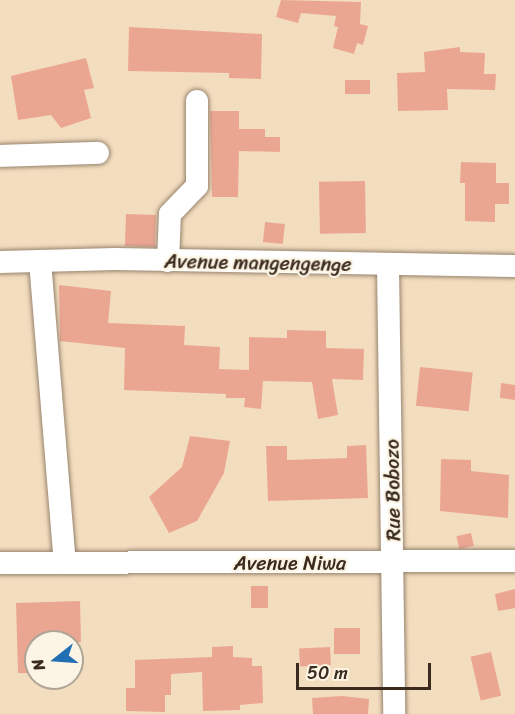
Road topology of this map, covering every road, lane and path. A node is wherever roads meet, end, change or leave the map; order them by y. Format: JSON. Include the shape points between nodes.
{"nodes":[{"id":1,"x":197,"y":101,"type":"dead end"},
{"id":2,"x":98,"y":153,"type":"dead end"},
{"id":3,"x":0,"y":156,"type":"edge"},
{"id":4,"x":40,"y":261,"type":"junction"},
{"id":5,"x":168,"y":261,"type":"junction"},
{"id":6,"x":0,"y":262,"type":"edge"},
{"id":7,"x":388,"y":266,"type":"junction"},
{"id":8,"x":515,"y":266,"type":"edge"},
{"id":9,"x":515,"y":561,"type":"edge"},
{"id":10,"x":0,"y":563,"type":"edge"},
{"id":11,"x":65,"y":563,"type":"junction"},
{"id":12,"x":394,"y":563,"type":"junction"},
{"id":13,"x":394,"y":714,"type":"edge"}],
"edges":[{"from":1,"to":5,"type":"street","via":[[197,186],[170,214]]},
{"from":2,"to":3,"type":"street"},
{"from":4,"to":5,"type":"street","name":"Avenue mangengenge"},
{"from":4,"to":6,"type":"street","name":"Avenue mangengenge"},
{"from":4,"to":11,"type":"street"},
{"from":5,"to":7,"type":"street","name":"Avenue mangengenge"},
{"from":7,"to":8,"type":"street","name":"Avenue mangengenge"},
{"from":7,"to":12,"type":"street","name":"Rue Bobozo"},
{"from":9,"to":12,"type":"street","name":"Avenue Niwa"},
{"from":10,"to":11,"type":"street","name":"Avenue Niwa"},
{"from":11,"to":12,"type":"street","name":"Avenue Niwa"},
{"from":12,"to":13,"type":"street","name":"Rue Bobozo"}]}
